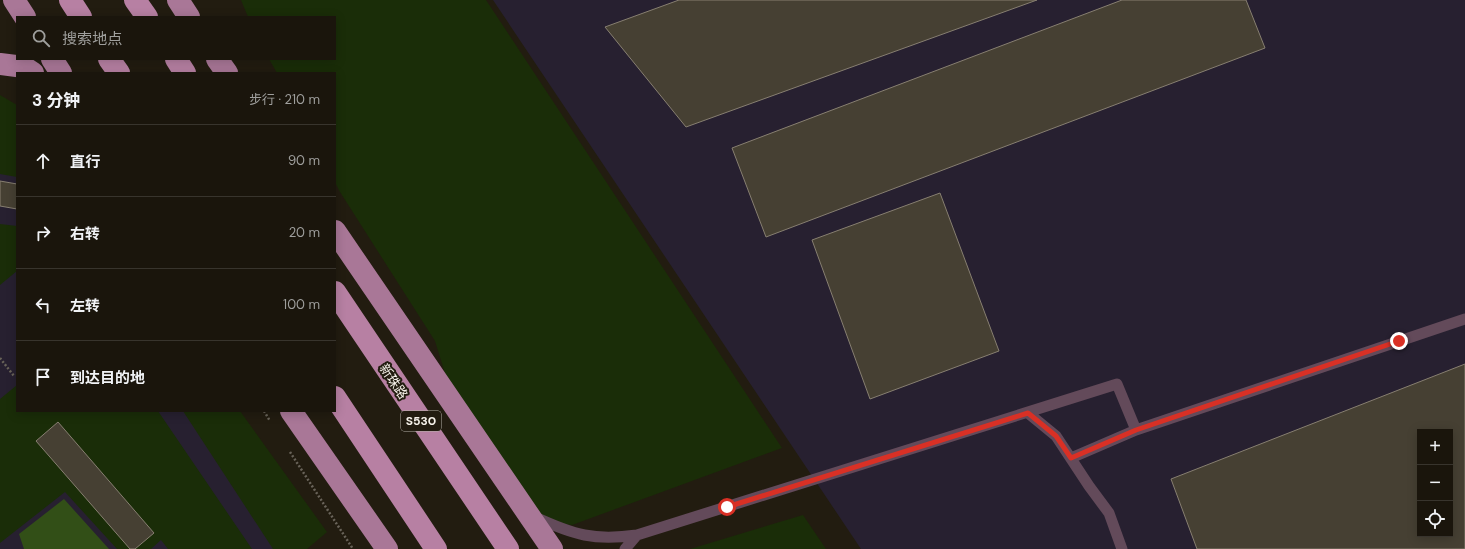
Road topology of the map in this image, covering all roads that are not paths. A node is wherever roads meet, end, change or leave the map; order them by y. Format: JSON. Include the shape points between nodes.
{"nodes":[{"id":1,"x":14,"y":0,"type":"edge"},
{"id":2,"x":70,"y":0,"type":"edge"},
{"id":3,"x":136,"y":0,"type":"edge"},
{"id":4,"x":178,"y":0,"type":"edge"},
{"id":5,"x":195,"y":0,"type":"edge"},
{"id":6,"x":24,"y":16,"type":"edge"},
{"id":7,"x":80,"y":16,"type":"edge"},
{"id":8,"x":146,"y":16,"type":"edge"},
{"id":9,"x":188,"y":16,"type":"edge"},
{"id":10,"x":193,"y":16,"type":"edge"},
{"id":11,"x":53,"y":60,"type":"edge"},
{"id":12,"x":110,"y":60,"type":"edge"},
{"id":13,"x":177,"y":60,"type":"edge"},
{"id":14,"x":219,"y":60,"type":"edge"},
{"id":15,"x":0,"y":64,"type":"edge"},
{"id":16,"x":32,"y":72,"type":"edge"},
{"id":17,"x":60,"y":72,"type":"edge"},
{"id":18,"x":118,"y":72,"type":"edge"},
{"id":19,"x":184,"y":72,"type":"edge"},
{"id":20,"x":226,"y":72,"type":"edge"},
{"id":21,"x":336,"y":232,"type":"edge"},
{"id":22,"x":336,"y":293,"type":"edge"},
{"id":23,"x":1465,"y":319,"type":"edge"},
{"id":24,"x":336,"y":399,"type":"edge"},
{"id":25,"x":292,"y":412,"type":"edge"},
{"id":26,"x":1028,"y":413,"type":"junction"},
{"id":27,"x":1136,"y":430,"type":"junction"},
{"id":28,"x":1071,"y":458,"type":"junction"},
{"id":29,"x":528,"y":514,"type":"junction"},
{"id":30,"x":637,"y":535,"type":"junction"},
{"id":31,"x":386,"y":549,"type":"edge"},
{"id":32,"x":436,"y":549,"type":"edge"},
{"id":33,"x":508,"y":549,"type":"edge"},
{"id":34,"x":552,"y":549,"type":"edge"},
{"id":35,"x":625,"y":549,"type":"edge"},
{"id":36,"x":1122,"y":549,"type":"edge"}],
"edges":[{"from":1,"to":6,"type":"main road"},
{"from":2,"to":7,"type":"highway"},
{"from":3,"to":8,"type":"highway"},
{"from":4,"to":9,"type":"main road"},
{"from":5,"to":10,"type":"main road"},
{"from":11,"to":17,"type":"main road"},
{"from":12,"to":18,"type":"highway"},
{"from":13,"to":19,"type":"highway"},
{"from":14,"to":20,"type":"main road"},
{"from":15,"to":16,"type":"main road","via":[[24,67]]},
{"from":21,"to":29,"type":"main road"},
{"from":22,"to":33,"type":"highway","name":"新珠路","number":"S530"},
{"from":23,"to":27,"type":"lane"},
{"from":24,"to":32,"type":"highway"},
{"from":25,"to":31,"type":"main road"},
{"from":26,"to":27,"type":"lane","via":[[1117,384]]},
{"from":26,"to":28,"type":"lane","via":[[1056,436]]},
{"from":26,"to":30,"type":"lane"},
{"from":27,"to":28,"type":"lane"},
{"from":28,"to":36,"type":"lane","via":[[1109,513]]},
{"from":29,"to":30,"type":"lane","via":[[561,529],[585,536],[615,538]]},
{"from":29,"to":34,"type":"main road"},
{"from":30,"to":35,"type":"lane"}]}
